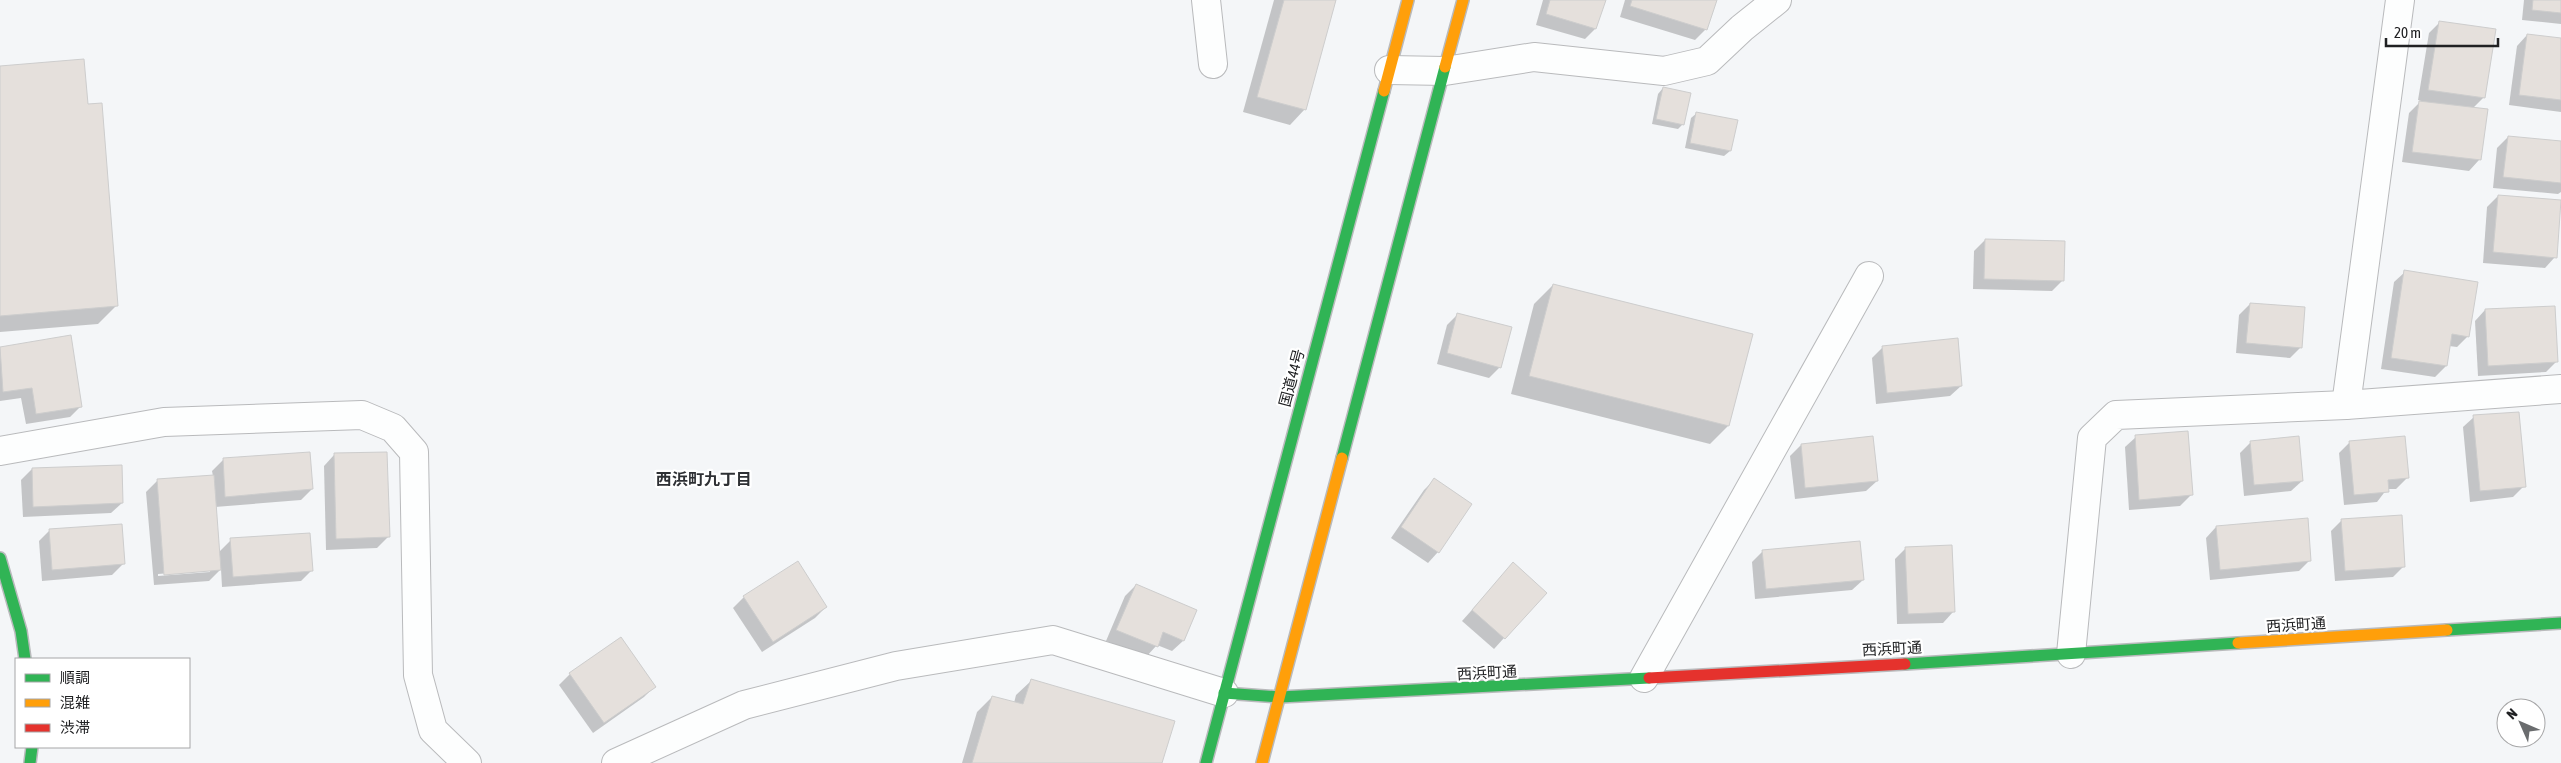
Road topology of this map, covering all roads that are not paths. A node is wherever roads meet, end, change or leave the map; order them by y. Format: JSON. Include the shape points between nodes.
{"nodes":[{"id":1,"x":1206,"y":0,"type":"edge"},
{"id":2,"x":1408,"y":0,"type":"edge"},
{"id":3,"x":1464,"y":0,"type":"edge"},
{"id":4,"x":1777,"y":0,"type":"edge"},
{"id":5,"x":2400,"y":0,"type":"edge"},
{"id":6,"x":1213,"y":64,"type":"dead end"},
{"id":7,"x":1389,"y":70,"type":"junction"},
{"id":8,"x":1445,"y":70,"type":"junction"},
{"id":9,"x":1869,"y":276,"type":"dead end"},
{"id":10,"x":2561,"y":389,"type":"edge"},
{"id":11,"x":2346,"y":405,"type":"junction"},
{"id":12,"x":0,"y":451,"type":"edge"},
{"id":13,"x":0,"y":558,"type":"edge"},
{"id":14,"x":2561,"y":623,"type":"edge"},
{"id":15,"x":2071,"y":654,"type":"junction"},
{"id":16,"x":26,"y":658,"type":"edge"},
{"id":17,"x":1644,"y":678,"type":"junction"},
{"id":18,"x":1224,"y":693,"type":"junction"},
{"id":19,"x":1280,"y":697,"type":"junction"},
{"id":20,"x":32,"y":748,"type":"edge"},
{"id":21,"x":30,"y":763,"type":"edge"},
{"id":22,"x":468,"y":763,"type":"edge"},
{"id":23,"x":616,"y":763,"type":"edge"},
{"id":24,"x":1206,"y":763,"type":"edge"},
{"id":25,"x":1262,"y":763,"type":"edge"}],
"edges":[{"from":1,"to":6,"type":"street"},
{"from":2,"to":7,"type":"main road","name":"国道44号"},
{"from":3,"to":8,"type":"main road"},
{"from":4,"to":8,"type":"street","via":[[1707,61],[1664,71],[1534,57]]},
{"from":5,"to":11,"type":"street"},
{"from":7,"to":8,"type":"street"},
{"from":7,"to":18,"type":"main road","name":"国道44号"},
{"from":8,"to":19,"type":"main road"},
{"from":9,"to":17,"type":"street"},
{"from":10,"to":11,"type":"street"},
{"from":11,"to":15,"type":"street","via":[[2116,415],[2092,438]]},
{"from":12,"to":22,"type":"street","via":[[164,422],[362,415],[393,428],[414,452],[418,675],[433,730]]},
{"from":13,"to":16,"type":"main road"},
{"from":14,"to":15,"type":"main road","name":"西浜町通"},
{"from":15,"to":17,"type":"main road","name":"西浜町通"},
{"from":17,"to":19,"type":"main road","name":"西浜町通"},
{"from":18,"to":19,"type":"main road","name":"西浜町通"},
{"from":18,"to":23,"type":"street","via":[[1053,640],[896,666],[744,705]]},
{"from":18,"to":24,"type":"main road","name":"国道44号"},
{"from":19,"to":25,"type":"main road"},
{"from":20,"to":21,"type":"main road"}]}
